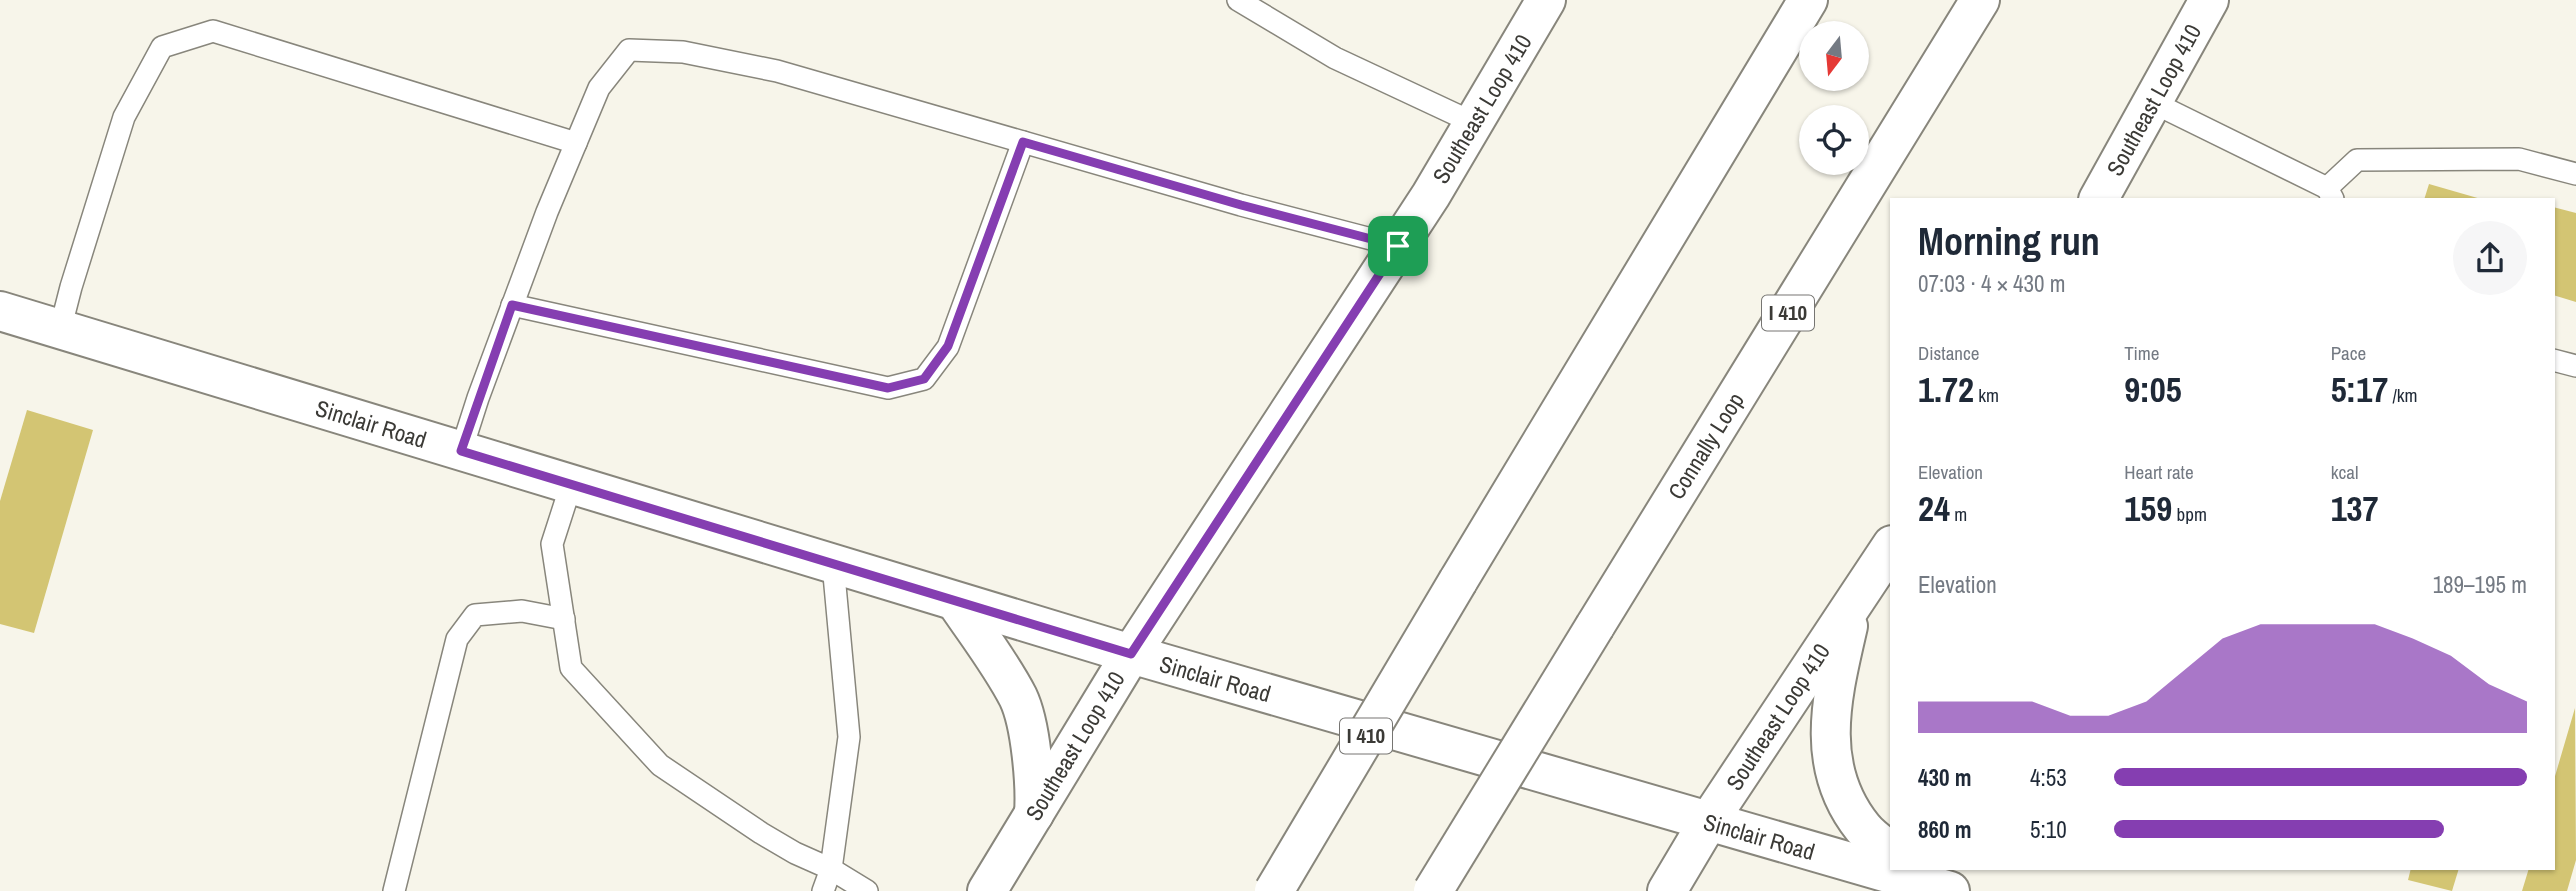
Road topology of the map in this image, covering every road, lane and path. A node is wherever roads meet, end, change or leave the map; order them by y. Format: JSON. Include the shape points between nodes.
{"nodes":[{"id":1,"x":1238,"y":0,"type":"edge"},
{"id":2,"x":1546,"y":0,"type":"edge"},
{"id":3,"x":1808,"y":0,"type":"edge"},
{"id":4,"x":1980,"y":0,"type":"edge"},
{"id":5,"x":2209,"y":0,"type":"edge"},
{"id":6,"x":2152,"y":102,"type":"junction"},
{"id":7,"x":1474,"y":123,"type":"junction"},
{"id":8,"x":1023,"y":142,"type":"junction"},
{"id":9,"x":576,"y":143,"type":"junction"},
{"id":10,"x":2576,"y":174,"type":"edge"},
{"id":11,"x":2330,"y":194,"type":"edge"},
{"id":12,"x":2099,"y":198,"type":"edge"},
{"id":13,"x":1398,"y":246,"type":"junction"},
{"id":14,"x":512,"y":305,"type":"junction"},
{"id":15,"x":0,"y":312,"type":"edge"},
{"id":16,"x":60,"y":330,"type":"junction"},
{"id":17,"x":2555,"y":361,"type":"edge"},
{"id":18,"x":2576,"y":366,"type":"edge"},
{"id":19,"x":461,"y":451,"type":"junction"},
{"id":20,"x":571,"y":485,"type":"junction"},
{"id":21,"x":1890,"y":548,"type":"edge"},
{"id":22,"x":833,"y":564,"type":"junction"},
{"id":23,"x":957,"y":602,"type":"junction"},
{"id":24,"x":1852,"y":604,"type":"junction"},
{"id":25,"x":564,"y":619,"type":"junction"},
{"id":26,"x":1131,"y":654,"type":"junction"},
{"id":27,"x":1034,"y":814,"type":"junction"},
{"id":28,"x":1708,"y":822,"type":"junction"},
{"id":29,"x":1890,"y":851,"type":"edge"},
{"id":30,"x":831,"y":869,"type":"junction"},
{"id":31,"x":1931,"y":882,"type":"edge"},
{"id":32,"x":394,"y":891,"type":"edge"},
{"id":33,"x":823,"y":891,"type":"edge"},
{"id":34,"x":867,"y":891,"type":"edge"},
{"id":35,"x":987,"y":891,"type":"edge"},
{"id":36,"x":1274,"y":891,"type":"edge"},
{"id":37,"x":1433,"y":891,"type":"edge"},
{"id":38,"x":1667,"y":891,"type":"edge"}],
"edges":[{"from":1,"to":7,"type":"lane","via":[[1335,58]]},
{"from":2,"to":7,"type":"main road","name":"Southeast Loop 410"},
{"from":3,"to":36,"type":"main road","number":"I 410","bridge":true},
{"from":4,"to":37,"type":"main road","name":"Connally Loop","number":"I 410","bridge":true},
{"from":5,"to":6,"type":"main road","name":"Southeast Loop 410"},
{"from":6,"to":11,"type":"lane"},
{"from":6,"to":12,"type":"main road","name":"Southeast Loop 410"},
{"from":7,"to":13,"type":"main road","name":"Southeast Loop 410"},
{"from":8,"to":9,"type":"lane","via":[[777,71],[683,52],[629,50],[600,88]]},
{"from":8,"to":13,"type":"lane"},
{"from":8,"to":14,"type":"lane","via":[[948,346],[924,379],[888,388]]},
{"from":9,"to":14,"type":"lane"},
{"from":9,"to":16,"type":"lane","via":[[213,31],[162,47],[124,117]]},
{"from":10,"to":11,"type":"lane","via":[[2519,159],[2357,160]]},
{"from":13,"to":26,"type":"main road","name":"Southeast Loop 410"},
{"from":14,"to":19,"type":"lane"},
{"from":15,"to":16,"type":"main road","name":"Sinclair Road"},
{"from":16,"to":19,"type":"main road","name":"Sinclair Road"},
{"from":17,"to":18,"type":"lane"},
{"from":19,"to":20,"type":"main road","name":"Sinclair Road"},
{"from":20,"to":22,"type":"main road","name":"Sinclair Road"},
{"from":20,"to":25,"type":"lane","via":[[552,544]]},
{"from":21,"to":24,"type":"main road","name":"Southeast Loop 410"},
{"from":22,"to":23,"type":"main road","name":"Sinclair Road"},
{"from":22,"to":30,"type":"lane","via":[[849,737]]},
{"from":23,"to":26,"type":"main road","name":"Sinclair Road"},
{"from":23,"to":27,"type":"main road","via":[[1019,699],[1036,790]]},
{"from":24,"to":28,"type":"main road","name":"Southeast Loop 410"},
{"from":24,"to":29,"type":"main road","via":[[1831,712],[1829,737],[1836,785],[1863,829]]},
{"from":25,"to":30,"type":"lane","via":[[571,668],[660,765],[761,833]]},
{"from":25,"to":32,"type":"lane","via":[[522,611],[475,615],[457,639]]},
{"from":26,"to":27,"type":"main road","name":"Southeast Loop 410"},
{"from":26,"to":28,"type":"main road","name":"Sinclair Road"},
{"from":27,"to":35,"type":"main road","name":"Southeast Loop 410"},
{"from":28,"to":31,"type":"main road","name":"Sinclair Road"},
{"from":28,"to":38,"type":"main road","name":"Southeast Loop 410"},
{"from":30,"to":33,"type":"lane"},
{"from":30,"to":34,"type":"lane"}]}
